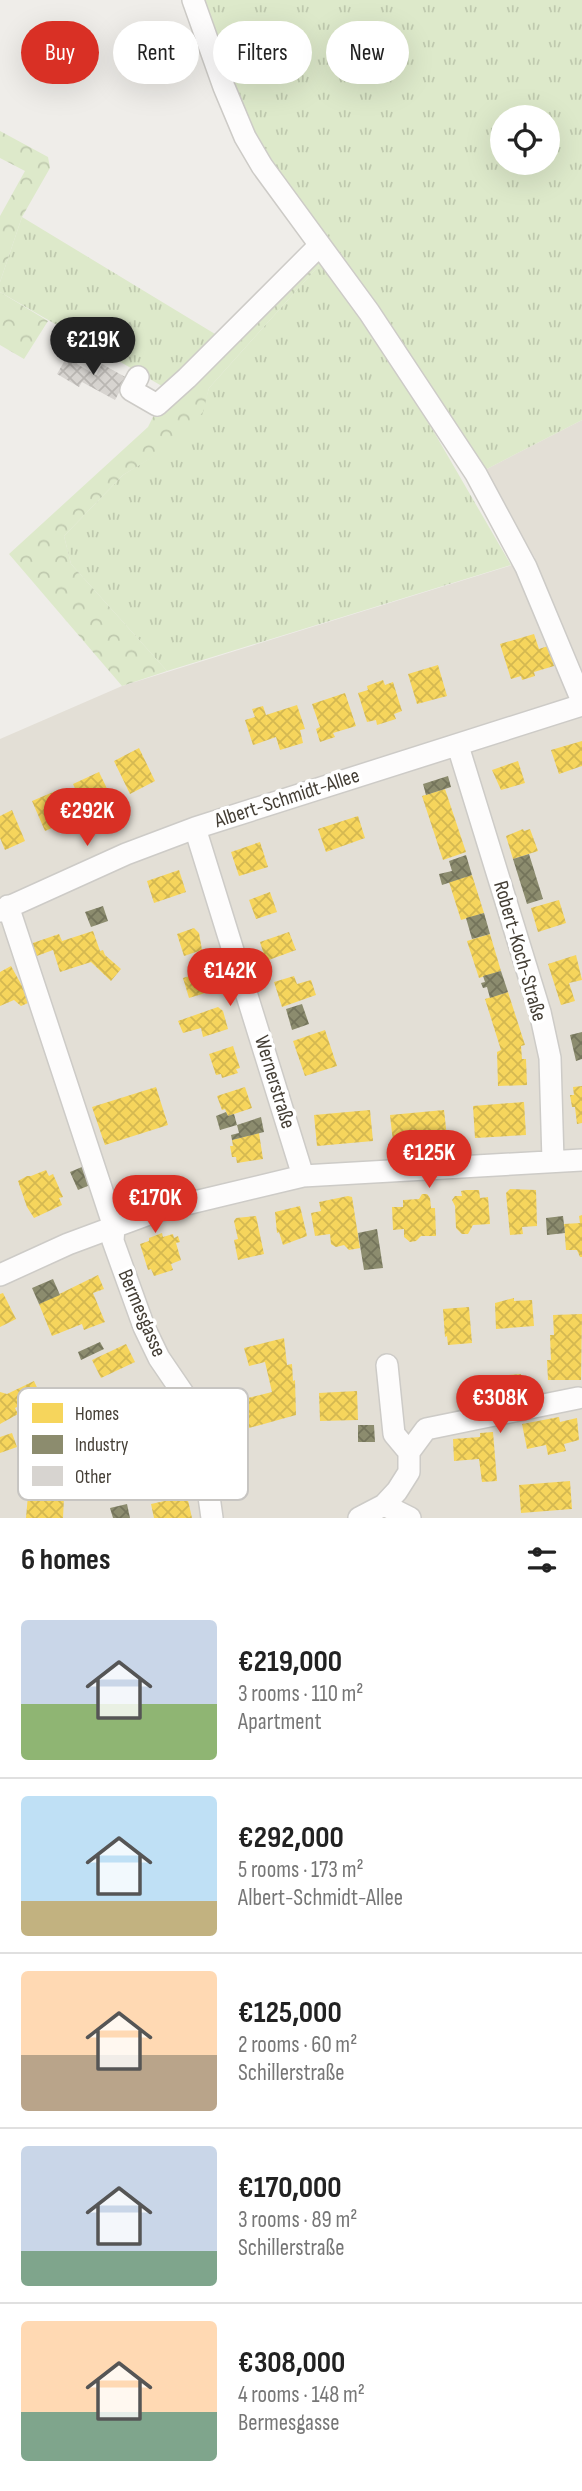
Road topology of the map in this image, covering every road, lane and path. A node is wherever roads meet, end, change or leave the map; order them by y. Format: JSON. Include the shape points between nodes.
{"nodes":[{"id":1,"x":193,"y":0,"type":"edge"},
{"id":2,"x":320,"y":245,"type":"junction"},
{"id":3,"x":138,"y":377,"type":"dead end"},
{"id":4,"x":582,"y":703,"type":"edge"},
{"id":5,"x":458,"y":746,"type":"junction"},
{"id":6,"x":195,"y":828,"type":"junction"},
{"id":7,"x":4,"y":909,"type":"edge"},
{"id":8,"x":582,"y":1160,"type":"edge"},
{"id":9,"x":553,"y":1161,"type":"junction"},
{"id":10,"x":303,"y":1176,"type":"junction"},
{"id":11,"x":114,"y":1227,"type":"junction"},
{"id":12,"x":0,"y":1275,"type":"edge"},
{"id":13,"x":387,"y":1365,"type":"dead end"},
{"id":14,"x":179,"y":1388,"type":"edge"},
{"id":15,"x":578,"y":1398,"type":"dead end"},
{"id":16,"x":409,"y":1452,"type":"junction"},
{"id":17,"x":209,"y":1500,"type":"edge"},
{"id":18,"x":384,"y":1505,"type":"junction"},
{"id":19,"x":212,"y":1518,"type":"edge"},
{"id":20,"x":359,"y":1518,"type":"edge"},
{"id":21,"x":410,"y":1518,"type":"edge"}],
"edges":[{"from":1,"to":2,"type":"street","via":[[245,137]]},
{"from":2,"to":3,"type":"street","via":[[157,405],[131,390]]},
{"from":2,"to":4,"type":"street","via":[[476,474],[526,567]]},
{"from":4,"to":5,"type":"street","name":"Albert-Schmidt-Allee"},
{"from":5,"to":6,"type":"street","name":"Albert-Schmidt-Allee"},
{"from":5,"to":9,"type":"street","name":"Robert-Koch-Straße","via":[[540,1012],[550,1058]]},
{"from":6,"to":7,"type":"street","name":"Albert-Schmidt-Allee"},
{"from":6,"to":10,"type":"street","name":"Wernerstraße"},
{"from":7,"to":11,"type":"street","name":"Bermesgasse"},
{"from":8,"to":9,"type":"street"},
{"from":9,"to":10,"type":"street"},
{"from":10,"to":11,"type":"street"},
{"from":11,"to":12,"type":"street"},
{"from":11,"to":14,"type":"street","name":"Bermesgasse","via":[[113,1241],[144,1327]]},
{"from":13,"to":16,"type":"street","via":[[394,1434]]},
{"from":15,"to":16,"type":"street","via":[[426,1429]]},
{"from":16,"to":18,"type":"street","via":[[409,1472]]},
{"from":17,"to":19,"type":"street","name":"Bermesgasse"},
{"from":18,"to":20,"type":"street"},
{"from":18,"to":21,"type":"street"}]}
